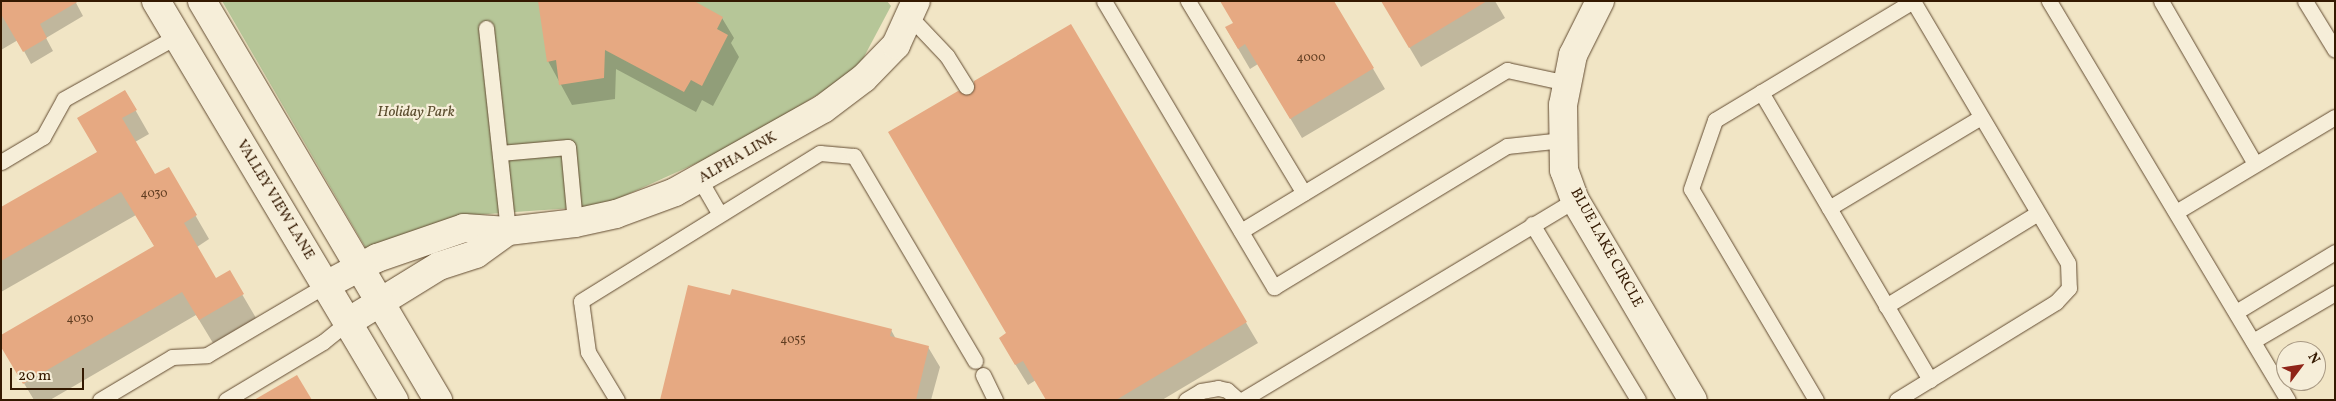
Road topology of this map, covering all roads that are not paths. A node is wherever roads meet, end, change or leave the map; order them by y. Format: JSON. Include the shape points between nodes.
{"nodes":[{"id":1,"x":156,"y":1,"type":"edge"},
{"id":2,"x":202,"y":1,"type":"edge"},
{"id":3,"x":1104,"y":1,"type":"edge"},
{"id":4,"x":1188,"y":1,"type":"edge"},
{"id":5,"x":1600,"y":1,"type":"edge"},
{"id":6,"x":2049,"y":1,"type":"edge"},
{"id":7,"x":2161,"y":1,"type":"edge"},
{"id":8,"x":2305,"y":1,"type":"edge"},
{"id":9,"x":913,"y":10,"type":"edge"},
{"id":10,"x":486,"y":28,"type":"dead end"},
{"id":11,"x":177,"y":36,"type":"junction"},
{"id":12,"x":2335,"y":50,"type":"edge"},
{"id":13,"x":1567,"y":83,"type":"junction"},
{"id":14,"x":966,"y":86,"type":"dead end"},
{"id":15,"x":1761,"y":92,"type":"junction"},
{"id":16,"x":1981,"y":117,"type":"junction"},
{"id":17,"x":2335,"y":117,"type":"edge"},
{"id":18,"x":1563,"y":140,"type":"junction"},
{"id":19,"x":500,"y":153,"type":"junction"},
{"id":20,"x":1,"y":162,"type":"edge"},
{"id":21,"x":2255,"y":164,"type":"junction"},
{"id":22,"x":700,"y":180,"type":"junction"},
{"id":23,"x":1304,"y":193,"type":"junction"},
{"id":24,"x":1575,"y":200,"type":"junction"},
{"id":25,"x":1829,"y":208,"type":"junction"},
{"id":26,"x":2176,"y":212,"type":"junction"},
{"id":27,"x":2038,"y":213,"type":"junction"},
{"id":28,"x":720,"y":214,"type":"junction"},
{"id":29,"x":575,"y":223,"type":"junction"},
{"id":30,"x":1532,"y":224,"type":"junction"},
{"id":31,"x":508,"y":231,"type":"junction"},
{"id":32,"x":1241,"y":231,"type":"junction"},
{"id":33,"x":2335,"y":252,"type":"edge"},
{"id":34,"x":358,"y":268,"type":"junction"},
{"id":35,"x":326,"y":285,"type":"junction"},
{"id":36,"x":2335,"y":293,"type":"edge"},
{"id":37,"x":378,"y":302,"type":"junction"},
{"id":38,"x":1886,"y":306,"type":"junction"},
{"id":39,"x":2236,"y":312,"type":"junction"},
{"id":40,"x":348,"y":322,"type":"junction"},
{"id":41,"x":2253,"y":341,"type":"junction"},
{"id":42,"x":975,"y":361,"type":"dead end"},
{"id":43,"x":983,"y":375,"type":"dead end"},
{"id":44,"x":1930,"y":380,"type":"junction"},
{"id":45,"x":100,"y":400,"type":"edge"},
{"id":46,"x":226,"y":400,"type":"edge"},
{"id":47,"x":394,"y":400,"type":"edge"},
{"id":48,"x":438,"y":400,"type":"edge"},
{"id":49,"x":617,"y":400,"type":"edge"},
{"id":50,"x":995,"y":400,"type":"edge"},
{"id":51,"x":1186,"y":400,"type":"edge"},
{"id":52,"x":1240,"y":400,"type":"edge"},
{"id":53,"x":1638,"y":400,"type":"edge"},
{"id":54,"x":1693,"y":400,"type":"edge"},
{"id":55,"x":1816,"y":400,"type":"edge"},
{"id":56,"x":1897,"y":400,"type":"edge"},
{"id":57,"x":2288,"y":400,"type":"edge"}],
"edges":[{"from":1,"to":11,"type":"street","name":"VALLEY VIEW LANE"},
{"from":2,"to":34,"type":"street"},
{"from":3,"to":32,"type":"lane"},
{"from":4,"to":23,"type":"lane"},
{"from":5,"to":13,"type":"street","name":"BLUE LAKE CIRCLE","via":[[1573,55]]},
{"from":6,"to":26,"type":"lane"},
{"from":7,"to":21,"type":"lane"},
{"from":8,"to":12,"type":"lane"},
{"from":9,"to":14,"type":"lane"},
{"from":9,"to":22,"type":"street","name":"ALPHA LINK","via":[[896,45],[864,78],[822,109]]},
{"from":10,"to":19,"type":"lane"},
{"from":11,"to":20,"type":"lane","via":[[64,99],[43,137]]},
{"from":11,"to":35,"type":"street","name":"VALLEY VIEW LANE"},
{"from":13,"to":18,"type":"street","name":"BLUE LAKE CIRCLE"},
{"from":13,"to":23,"type":"lane","via":[[1508,70]]},
{"from":15,"to":16,"type":"lane","via":[[1913,1]]},
{"from":15,"to":25,"type":"lane"},
{"from":15,"to":55,"type":"lane","via":[[1715,120],[1691,189]]},
{"from":16,"to":25,"type":"lane"},
{"from":16,"to":27,"type":"lane"},
{"from":17,"to":21,"type":"lane"},
{"from":18,"to":24,"type":"street","name":"BLUE LAKE CIRCLE","via":[[1564,170]]},
{"from":18,"to":32,"type":"lane","via":[[1507,146],[1274,287]]},
{"from":19,"to":29,"type":"lane","via":[[568,147]]},
{"from":19,"to":31,"type":"lane"},
{"from":21,"to":26,"type":"lane"},
{"from":22,"to":28,"type":"lane"},
{"from":22,"to":29,"type":"street","name":"ALPHA LINK","via":[[616,214]]},
{"from":23,"to":32,"type":"lane"},
{"from":24,"to":30,"type":"lane"},
{"from":24,"to":54,"type":"street","name":"BLUE LAKE CIRCLE"},
{"from":25,"to":38,"type":"lane"},
{"from":26,"to":39,"type":"lane"},
{"from":27,"to":38,"type":"lane"},
{"from":27,"to":44,"type":"lane","via":[[2068,263],[2069,288],[2056,302]]},
{"from":28,"to":42,"type":"lane","via":[[820,152],[854,156]]},
{"from":28,"to":49,"type":"lane","via":[[581,301],[588,352]]},
{"from":29,"to":31,"type":"street","name":"ALPHA LINK"},
{"from":30,"to":52,"type":"lane"},
{"from":30,"to":53,"type":"lane"},
{"from":31,"to":34,"type":"street","name":"ALPHA LINK","via":[[464,228],[403,248]]},
{"from":31,"to":37,"type":"street","name":"ALPHA LINK","via":[[476,254],[439,266]]},
{"from":33,"to":39,"type":"lane"},
{"from":34,"to":35,"type":"street","name":"ALPHA LINK"},
{"from":34,"to":37,"type":"street"},
{"from":35,"to":40,"type":"street","name":"VALLEY VIEW LANE"},
{"from":35,"to":45,"type":"lane","via":[[207,355],[172,357]]},
{"from":36,"to":41,"type":"lane"},
{"from":37,"to":40,"type":"street","name":"ALPHA LINK"},
{"from":37,"to":48,"type":"street"},
{"from":38,"to":44,"type":"lane"},
{"from":39,"to":41,"type":"lane"},
{"from":40,"to":46,"type":"lane","via":[[323,342]]},
{"from":40,"to":47,"type":"street","name":"VALLEY VIEW LANE"},
{"from":41,"to":57,"type":"lane"},
{"from":43,"to":50,"type":"lane"},
{"from":44,"to":56,"type":"lane"},
{"from":51,"to":52,"type":"lane","via":[[1201,391],[1218,388]]}]}
